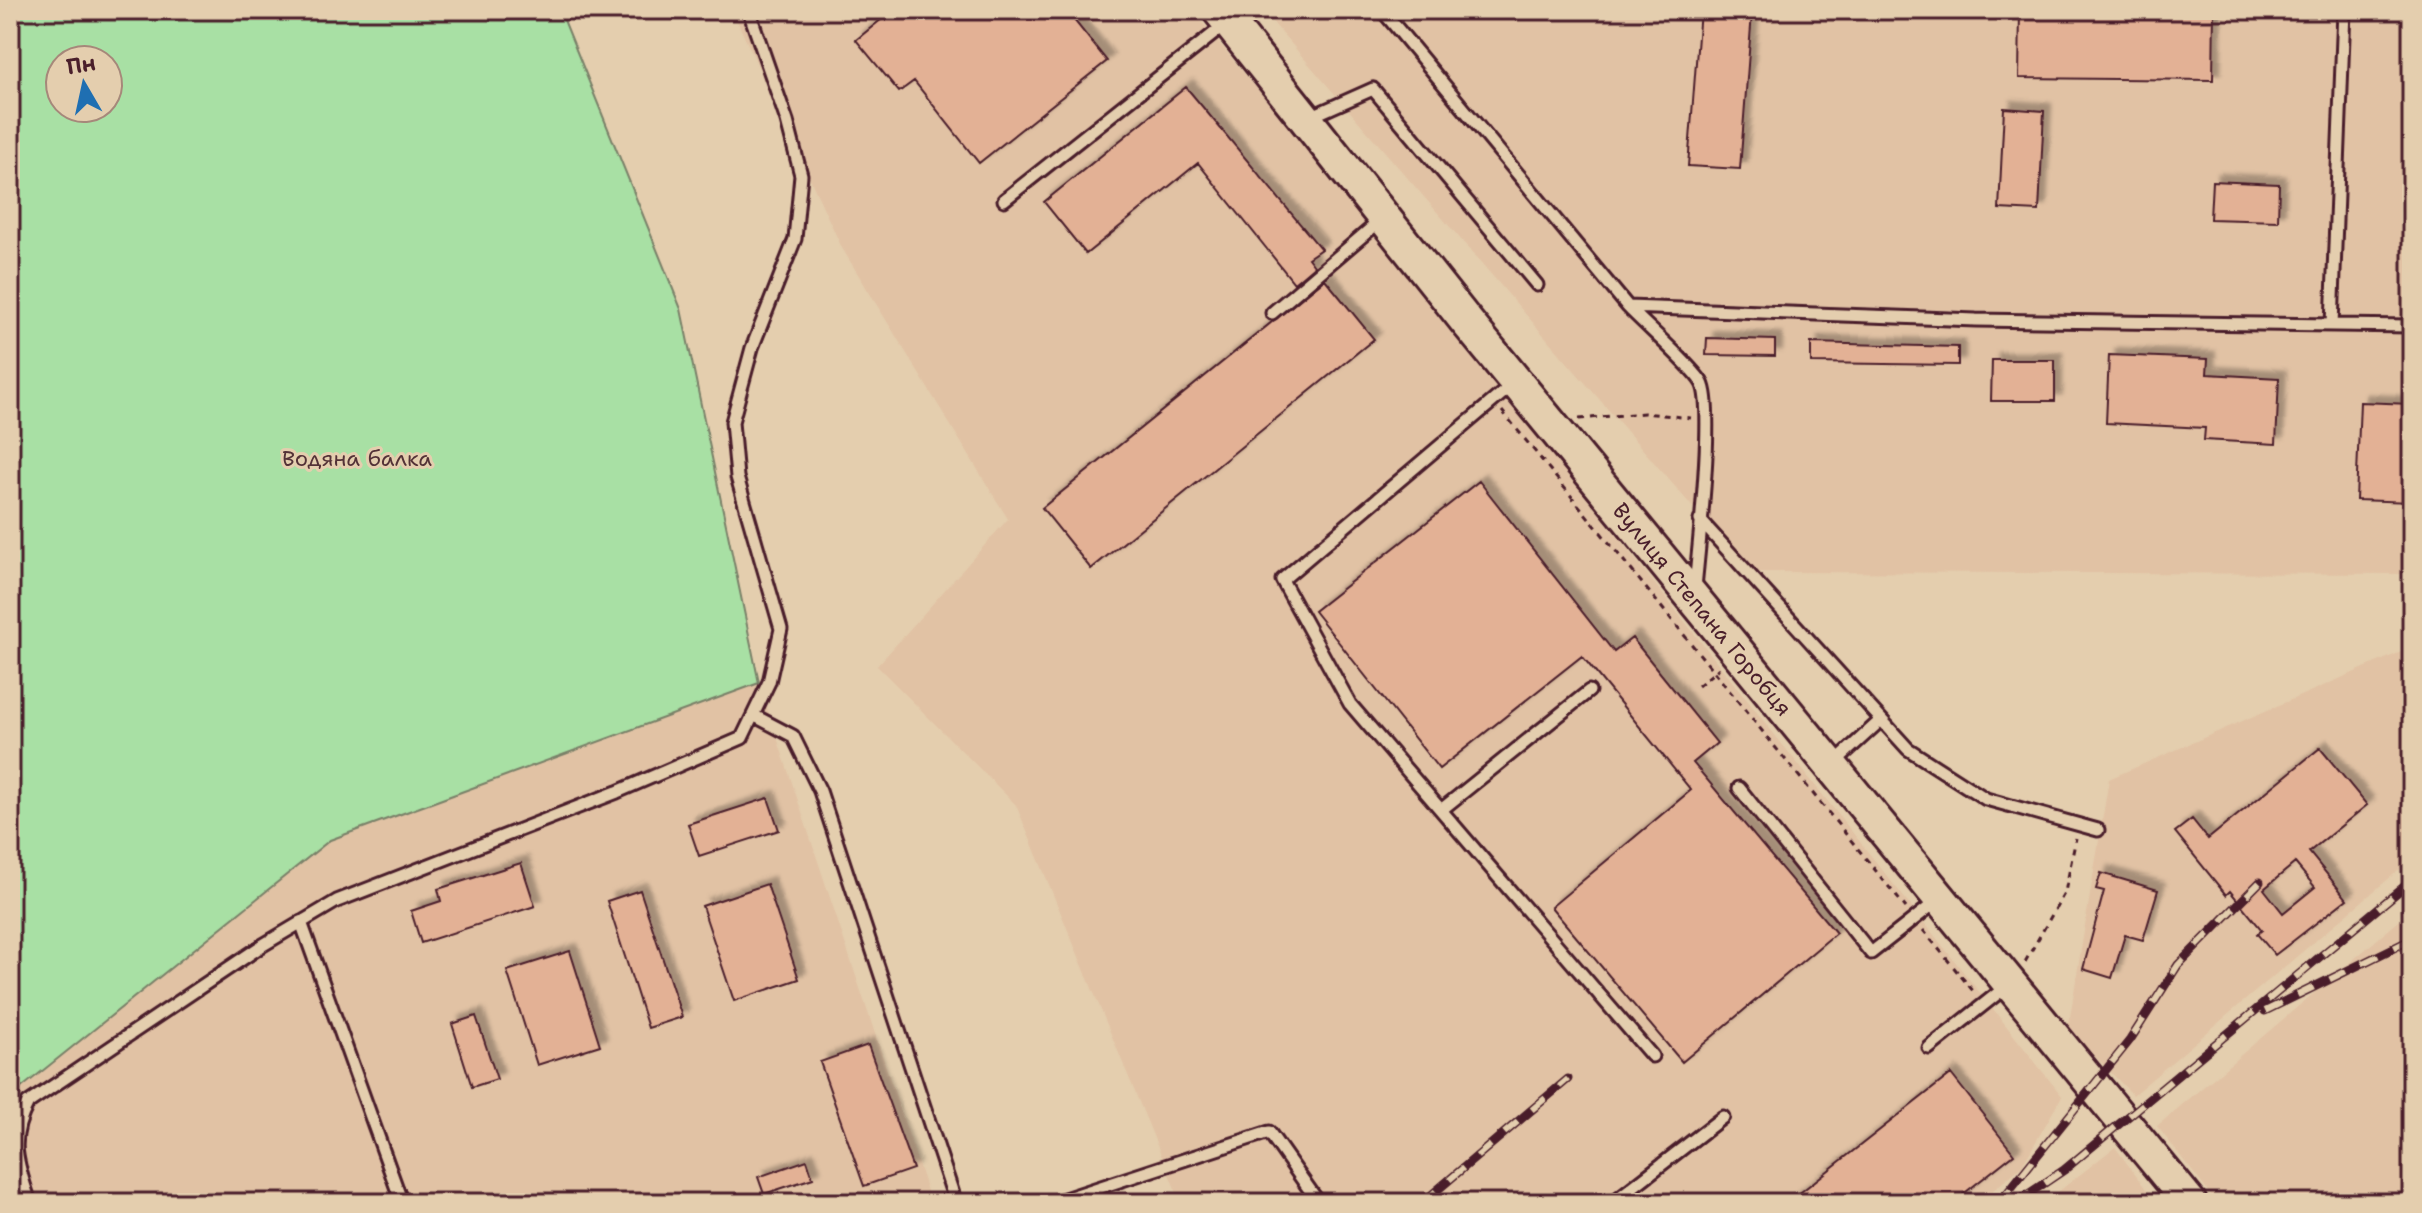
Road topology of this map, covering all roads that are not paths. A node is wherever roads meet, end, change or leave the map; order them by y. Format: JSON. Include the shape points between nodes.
{"nodes":[{"id":1,"x":754,"y":10,"type":"edge"},
{"id":2,"x":1382,"y":10,"type":"edge"},
{"id":3,"x":2344,"y":10,"type":"edge"},
{"id":4,"x":1217,"y":14,"type":"edge"},
{"id":5,"x":1305,"y":119,"type":"junction"},
{"id":6,"x":1004,"y":200,"type":"dead end"},
{"id":7,"x":1384,"y":218,"type":"junction"},
{"id":8,"x":1537,"y":285,"type":"dead end"},
{"id":9,"x":1628,"y":307,"type":"junction"},
{"id":10,"x":1272,"y":313,"type":"dead end"},
{"id":11,"x":2332,"y":325,"type":"junction"},
{"id":12,"x":2412,"y":326,"type":"edge"},
{"id":13,"x":1505,"y":391,"type":"junction"},
{"id":14,"x":1700,"y":520,"type":"junction"},
{"id":15,"x":1695,"y":596,"type":"junction"},
{"id":16,"x":1589,"y":691,"type":"dead end"},
{"id":17,"x":753,"y":715,"type":"junction"},
{"id":18,"x":1881,"y":720,"type":"junction"},
{"id":19,"x":1833,"y":764,"type":"junction"},
{"id":20,"x":1739,"y":788,"type":"dead end"},
{"id":21,"x":1441,"y":810,"type":"junction"},
{"id":22,"x":2098,"y":830,"type":"dead end"},
{"id":23,"x":1942,"y":897,"type":"junction"},
{"id":24,"x":301,"y":922,"type":"junction"},
{"id":25,"x":2012,"y":982,"type":"junction"},
{"id":26,"x":1929,"y":1048,"type":"dead end"},
{"id":27,"x":1652,"y":1056,"type":"dead end"},
{"id":28,"x":1723,"y":1117,"type":"dead end"},
{"id":29,"x":30,"y":1203,"type":"edge"},
{"id":30,"x":402,"y":1203,"type":"edge"},
{"id":31,"x":956,"y":1203,"type":"edge"},
{"id":32,"x":1052,"y":1203,"type":"edge"},
{"id":33,"x":1319,"y":1203,"type":"edge"},
{"id":34,"x":1612,"y":1203,"type":"edge"},
{"id":35,"x":2190,"y":1203,"type":"edge"}],
"edges":[{"from":1,"to":17,"type":"lane","via":[[751,17],[801,175],[795,239],[752,348],[732,422],[737,477],[781,629],[769,682]]},
{"from":2,"to":9,"type":"lane"},
{"from":3,"to":11,"type":"lane"},
{"from":4,"to":5,"type":"main road","name":"Вулиця Степана Горобця"},
{"from":4,"to":6,"type":"lane"},
{"from":5,"to":7,"type":"main road","name":"Вулиця Степана Горобця"},
{"from":5,"to":8,"type":"lane","via":[[1373,89]]},
{"from":7,"to":10,"type":"lane"},
{"from":7,"to":13,"type":"main road","name":"Вулиця Степана Горобця"},
{"from":9,"to":11,"type":"lane","via":[[1976,320]]},
{"from":9,"to":14,"type":"lane","via":[[1702,383],[1706,421]]},
{"from":11,"to":12,"type":"lane"},
{"from":13,"to":15,"type":"main road","name":"Вулиця Степана Горобця"},
{"from":13,"to":21,"type":"lane","via":[[1282,580],[1350,704]]},
{"from":14,"to":15,"type":"lane"},
{"from":14,"to":18,"type":"lane"},
{"from":15,"to":19,"type":"main road","name":"Вулиця Степана Горобця"},
{"from":16,"to":21,"type":"lane"},
{"from":17,"to":24,"type":"lane","via":[[742,738],[337,901]]},
{"from":17,"to":31,"type":"lane","via":[[793,736],[820,791]]},
{"from":18,"to":19,"type":"lane"},
{"from":18,"to":22,"type":"lane","via":[[1908,749],[1986,799]]},
{"from":19,"to":23,"type":"main road","name":"Вулиця Степана Горобця"},
{"from":20,"to":23,"type":"lane","via":[[1871,953]]},
{"from":21,"to":27,"type":"lane"},
{"from":23,"to":25,"type":"main road","name":"Вулиця Степана Горобця"},
{"from":24,"to":29,"type":"lane","via":[[28,1103],[16,1126],[18,1164]]},
{"from":24,"to":30,"type":"lane"},
{"from":25,"to":26,"type":"lane"},
{"from":25,"to":35,"type":"main road","name":"Вулиця Степана Горобця"},
{"from":28,"to":34,"type":"lane"},
{"from":32,"to":33,"type":"lane","via":[[1269,1132]]}]}
